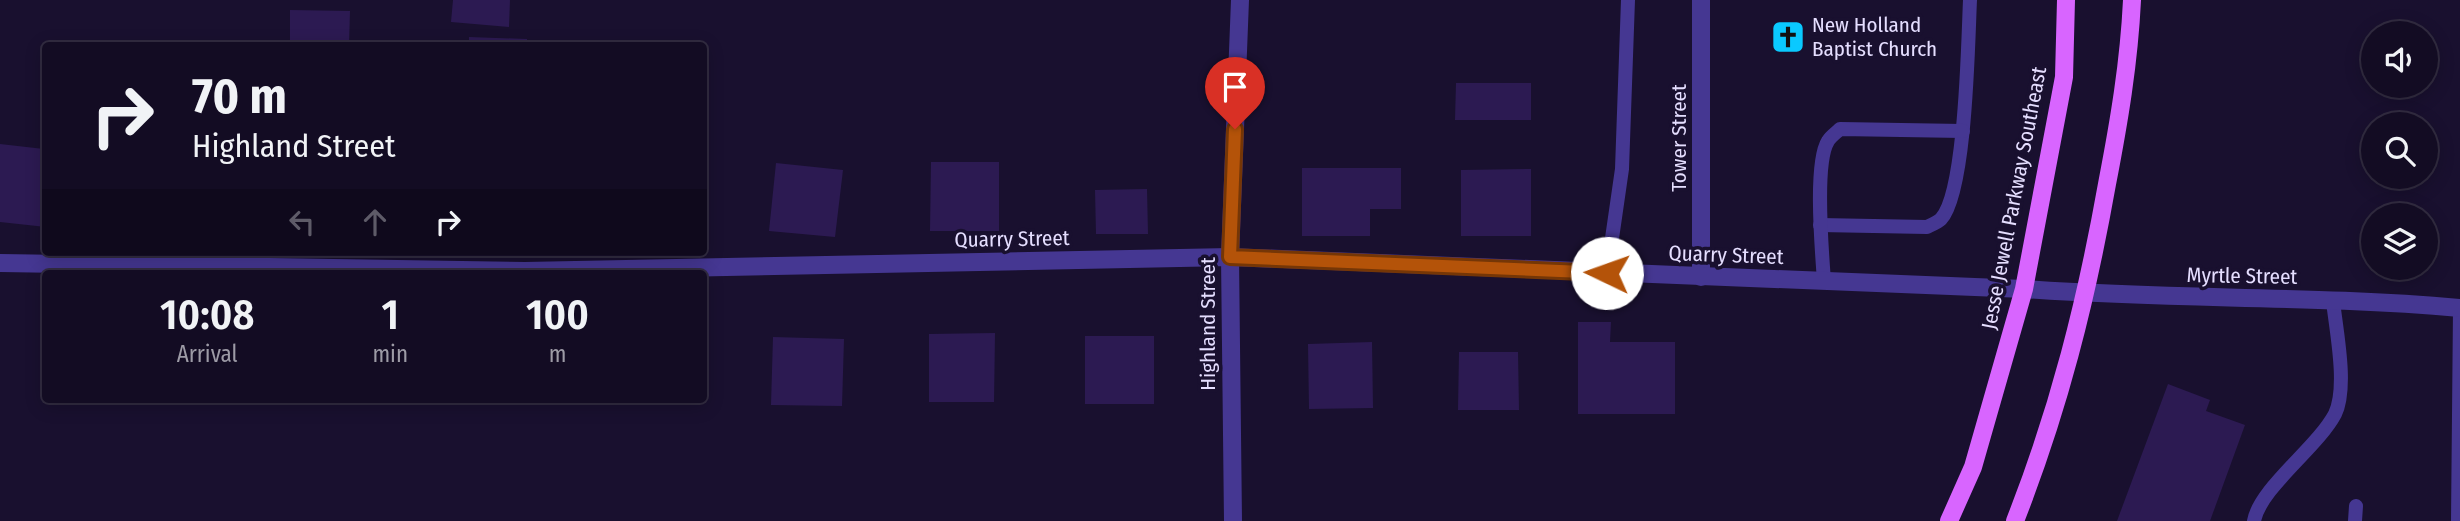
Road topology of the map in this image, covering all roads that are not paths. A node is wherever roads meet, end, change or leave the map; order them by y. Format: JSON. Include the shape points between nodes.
{"nodes":[{"id":1,"x":1240,"y":0,"type":"edge"},
{"id":2,"x":1628,"y":0,"type":"edge"},
{"id":3,"x":1701,"y":0,"type":"edge"},
{"id":4,"x":1969,"y":0,"type":"edge"},
{"id":5,"x":2066,"y":0,"type":"edge"},
{"id":6,"x":2132,"y":0,"type":"edge"},
{"id":7,"x":1962,"y":131,"type":"junction"},
{"id":8,"x":1820,"y":225,"type":"junction"},
{"id":9,"x":1230,"y":257,"type":"junction"},
{"id":10,"x":0,"y":263,"type":"edge"},
{"id":11,"x":459,"y":270,"type":"edge"},
{"id":12,"x":575,"y":270,"type":"edge"},
{"id":13,"x":1607,"y":273,"type":"junction"},
{"id":14,"x":1702,"y":277,"type":"junction"},
{"id":15,"x":1824,"y":281,"type":"junction"},
{"id":16,"x":2024,"y":289,"type":"junction"},
{"id":17,"x":2087,"y":294,"type":"junction"},
{"id":18,"x":2333,"y":301,"type":"junction"},
{"id":19,"x":2460,"y":308,"type":"edge"},
{"id":20,"x":1233,"y":521,"type":"edge"},
{"id":21,"x":1949,"y":521,"type":"edge"},
{"id":22,"x":2015,"y":521,"type":"edge"},
{"id":23,"x":2254,"y":521,"type":"edge"},
{"id":24,"x":2458,"y":521,"type":"edge"}],
"edges":[{"from":1,"to":9,"type":"street","name":"Highland Street"},
{"from":2,"to":13,"type":"lane","via":[[1622,169]]},
{"from":3,"to":14,"type":"street","name":"Tower Street"},
{"from":4,"to":7,"type":"lane"},
{"from":5,"to":16,"type":"main road","name":"Jesse Jewell Parkway Southeast","via":[[2064,77]]},
{"from":6,"to":17,"type":"main road","via":[[2129,63]]},
{"from":7,"to":8,"type":"lane","via":[[1949,202],[1941,219],[1927,227]]},
{"from":7,"to":8,"type":"lane","via":[[1840,129],[1823,154]]},
{"from":8,"to":15,"type":"lane"},
{"from":9,"to":12,"type":"street","name":"Quarry Street"},
{"from":9,"to":13,"type":"street","name":"Quarry Street"},
{"from":9,"to":20,"type":"street","name":"Highland Street"},
{"from":10,"to":11,"type":"street","name":"Quarry Street"},
{"from":13,"to":14,"type":"street","name":"Quarry Street"},
{"from":14,"to":15,"type":"street","name":"Quarry Street"},
{"from":15,"to":16,"type":"street","name":"Quarry Street"},
{"from":16,"to":17,"type":"street","name":"Myrtle Street"},
{"from":16,"to":21,"type":"main road","name":"Jesse Jewell Parkway Southeast","via":[[1973,467]]},
{"from":17,"to":18,"type":"street","name":"Myrtle Street"},
{"from":17,"to":22,"type":"main road","via":[[2042,455]]},
{"from":18,"to":19,"type":"street","name":"Myrtle Street"},
{"from":18,"to":23,"type":"lane","via":[[2340,380],[2336,413],[2256,508]]},
{"from":19,"to":24,"type":"lane"}]}
